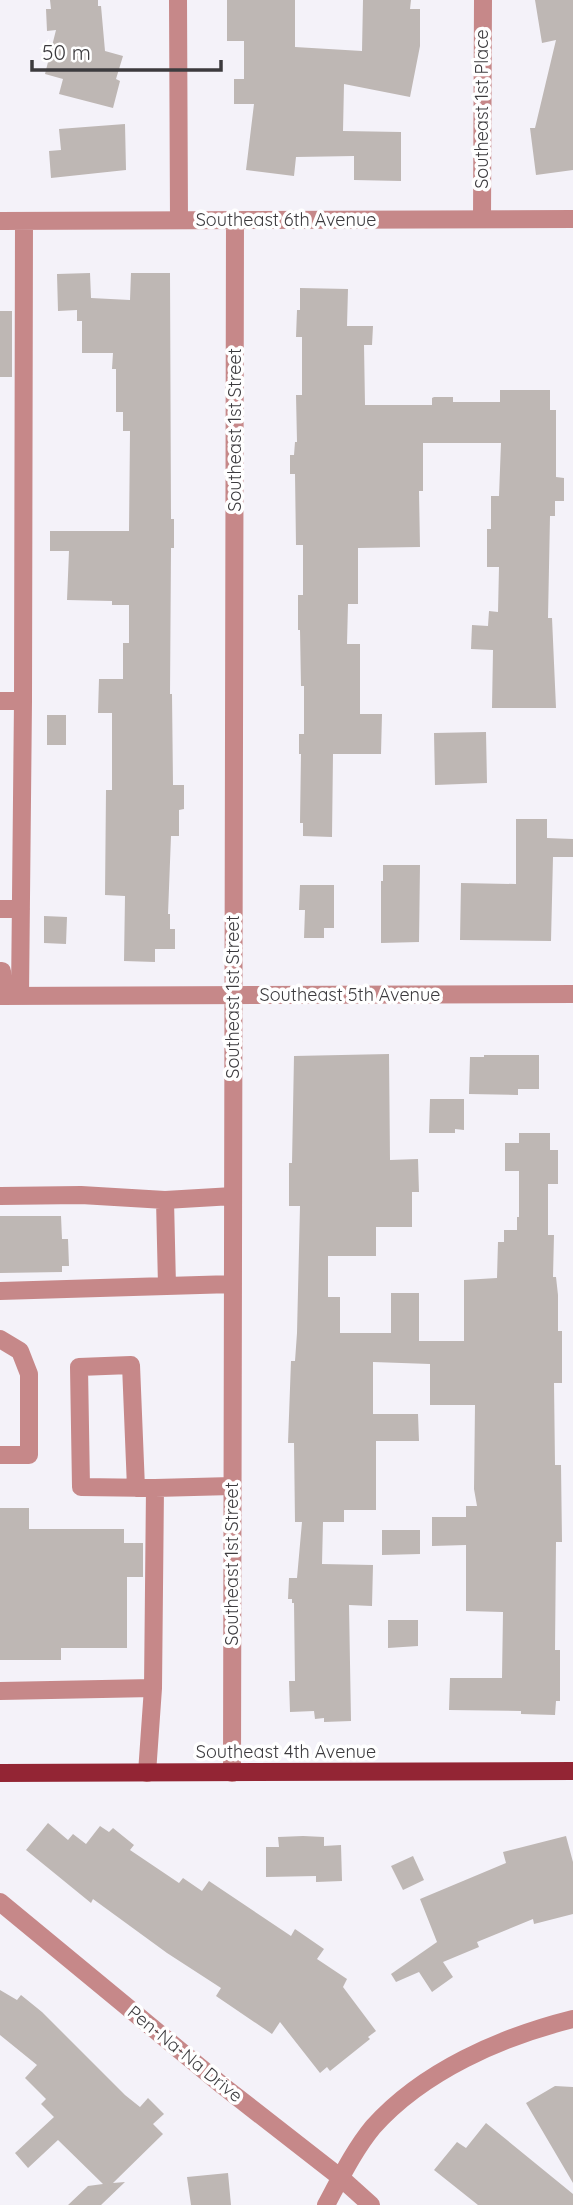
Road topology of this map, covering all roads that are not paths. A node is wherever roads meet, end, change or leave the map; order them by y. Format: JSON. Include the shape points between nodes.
{"nodes":[{"id":1,"x":178,"y":0,"type":"edge"},
{"id":2,"x":483,"y":0,"type":"edge"},
{"id":3,"x":482,"y":219,"type":"junction"},
{"id":4,"x":573,"y":219,"type":"edge"},
{"id":5,"x":179,"y":220,"type":"junction"},
{"id":6,"x":235,"y":220,"type":"junction"},
{"id":7,"x":0,"y":221,"type":"edge"},
{"id":8,"x":24,"y":221,"type":"junction"},
{"id":9,"x":0,"y":701,"type":"edge"},
{"id":10,"x":23,"y":701,"type":"junction"},
{"id":11,"x":0,"y":909,"type":"edge"},
{"id":12,"x":21,"y":909,"type":"junction"},
{"id":13,"x":0,"y":971,"type":"edge"},
{"id":14,"x":573,"y":995,"type":"edge"},
{"id":15,"x":8,"y":996,"type":"edge"},
{"id":16,"x":233,"y":996,"type":"junction"},
{"id":17,"x":0,"y":1196,"type":"edge"},
{"id":18,"x":233,"y":1196,"type":"junction"},
{"id":19,"x":165,"y":1200,"type":"junction"},
{"id":20,"x":233,"y":1284,"type":"junction"},
{"id":21,"x":167,"y":1286,"type":"junction"},
{"id":22,"x":0,"y":1291,"type":"edge"},
{"id":23,"x":0,"y":1339,"type":"edge"},
{"id":24,"x":0,"y":1455,"type":"edge"},
{"id":25,"x":232,"y":1486,"type":"junction"},
{"id":26,"x":136,"y":1488,"type":"junction"},
{"id":27,"x":155,"y":1488,"type":"junction"},
{"id":28,"x":153,"y":1688,"type":"junction"},
{"id":29,"x":0,"y":1691,"type":"edge"},
{"id":30,"x":573,"y":1771,"type":"edge"},
{"id":31,"x":0,"y":1773,"type":"edge"},
{"id":32,"x":148,"y":1773,"type":"junction"},
{"id":33,"x":232,"y":1773,"type":"junction"},
{"id":34,"x":0,"y":1902,"type":"edge"},
{"id":35,"x":573,"y":2019,"type":"edge"},
{"id":36,"x":341,"y":2178,"type":"junction"},
{"id":37,"x":326,"y":2205,"type":"edge"},
{"id":38,"x":371,"y":2205,"type":"edge"}],
"edges":[{"from":1,"to":5,"type":"street"},
{"from":2,"to":3,"type":"street","name":"Southeast 1st Place"},
{"from":3,"to":4,"type":"street","name":"Southeast 6th Avenue"},
{"from":3,"to":6,"type":"street","name":"Southeast 6th Avenue"},
{"from":5,"to":6,"type":"street","name":"Southeast 6th Avenue"},
{"from":5,"to":8,"type":"street","name":"Southeast 6th Avenue"},
{"from":6,"to":16,"type":"street","name":"Southeast 1st Street"},
{"from":7,"to":8,"type":"street","name":"Southeast 6th Avenue"},
{"from":8,"to":10,"type":"street"},
{"from":9,"to":10,"type":"street"},
{"from":10,"to":12,"type":"street"},
{"from":11,"to":12,"type":"street"},
{"from":12,"to":15,"type":"street"},
{"from":13,"to":15,"type":"street"},
{"from":14,"to":16,"type":"street","name":"Southeast 5th Avenue"},
{"from":15,"to":16,"type":"street","name":"Southeast 5th Avenue"},
{"from":16,"to":18,"type":"street","name":"Southeast 1st Street"},
{"from":17,"to":19,"type":"street"},
{"from":18,"to":19,"type":"street"},
{"from":18,"to":20,"type":"street","name":"Southeast 1st Street"},
{"from":19,"to":21,"type":"street"},
{"from":20,"to":21,"type":"street"},
{"from":20,"to":25,"type":"street","name":"Southeast 1st Street"},
{"from":21,"to":22,"type":"street"},
{"from":23,"to":24,"type":"street","via":[[20,1351],[29,1374],[29,1455]]},
{"from":25,"to":27,"type":"street"},
{"from":25,"to":33,"type":"street","name":"Southeast 1st Street"},
{"from":26,"to":26,"type":"street","via":[[81,1487],[79,1367],[131,1365]]},
{"from":26,"to":27,"type":"street"},
{"from":27,"to":28,"type":"street"},
{"from":28,"to":29,"type":"street"},
{"from":28,"to":32,"type":"street"},
{"from":30,"to":33,"type":"main road","name":"Southeast 4th Avenue"},
{"from":31,"to":32,"type":"main road","name":"Southeast 4th Avenue"},
{"from":32,"to":33,"type":"main road","name":"Southeast 4th Avenue"},
{"from":34,"to":36,"type":"street","name":"Pen-Na-Na Drive"},
{"from":35,"to":36,"type":"street","via":[[440,2071],[373,2128]]},
{"from":36,"to":37,"type":"street"},
{"from":36,"to":38,"type":"street","name":"Pen-Na-Na Drive"}]}
